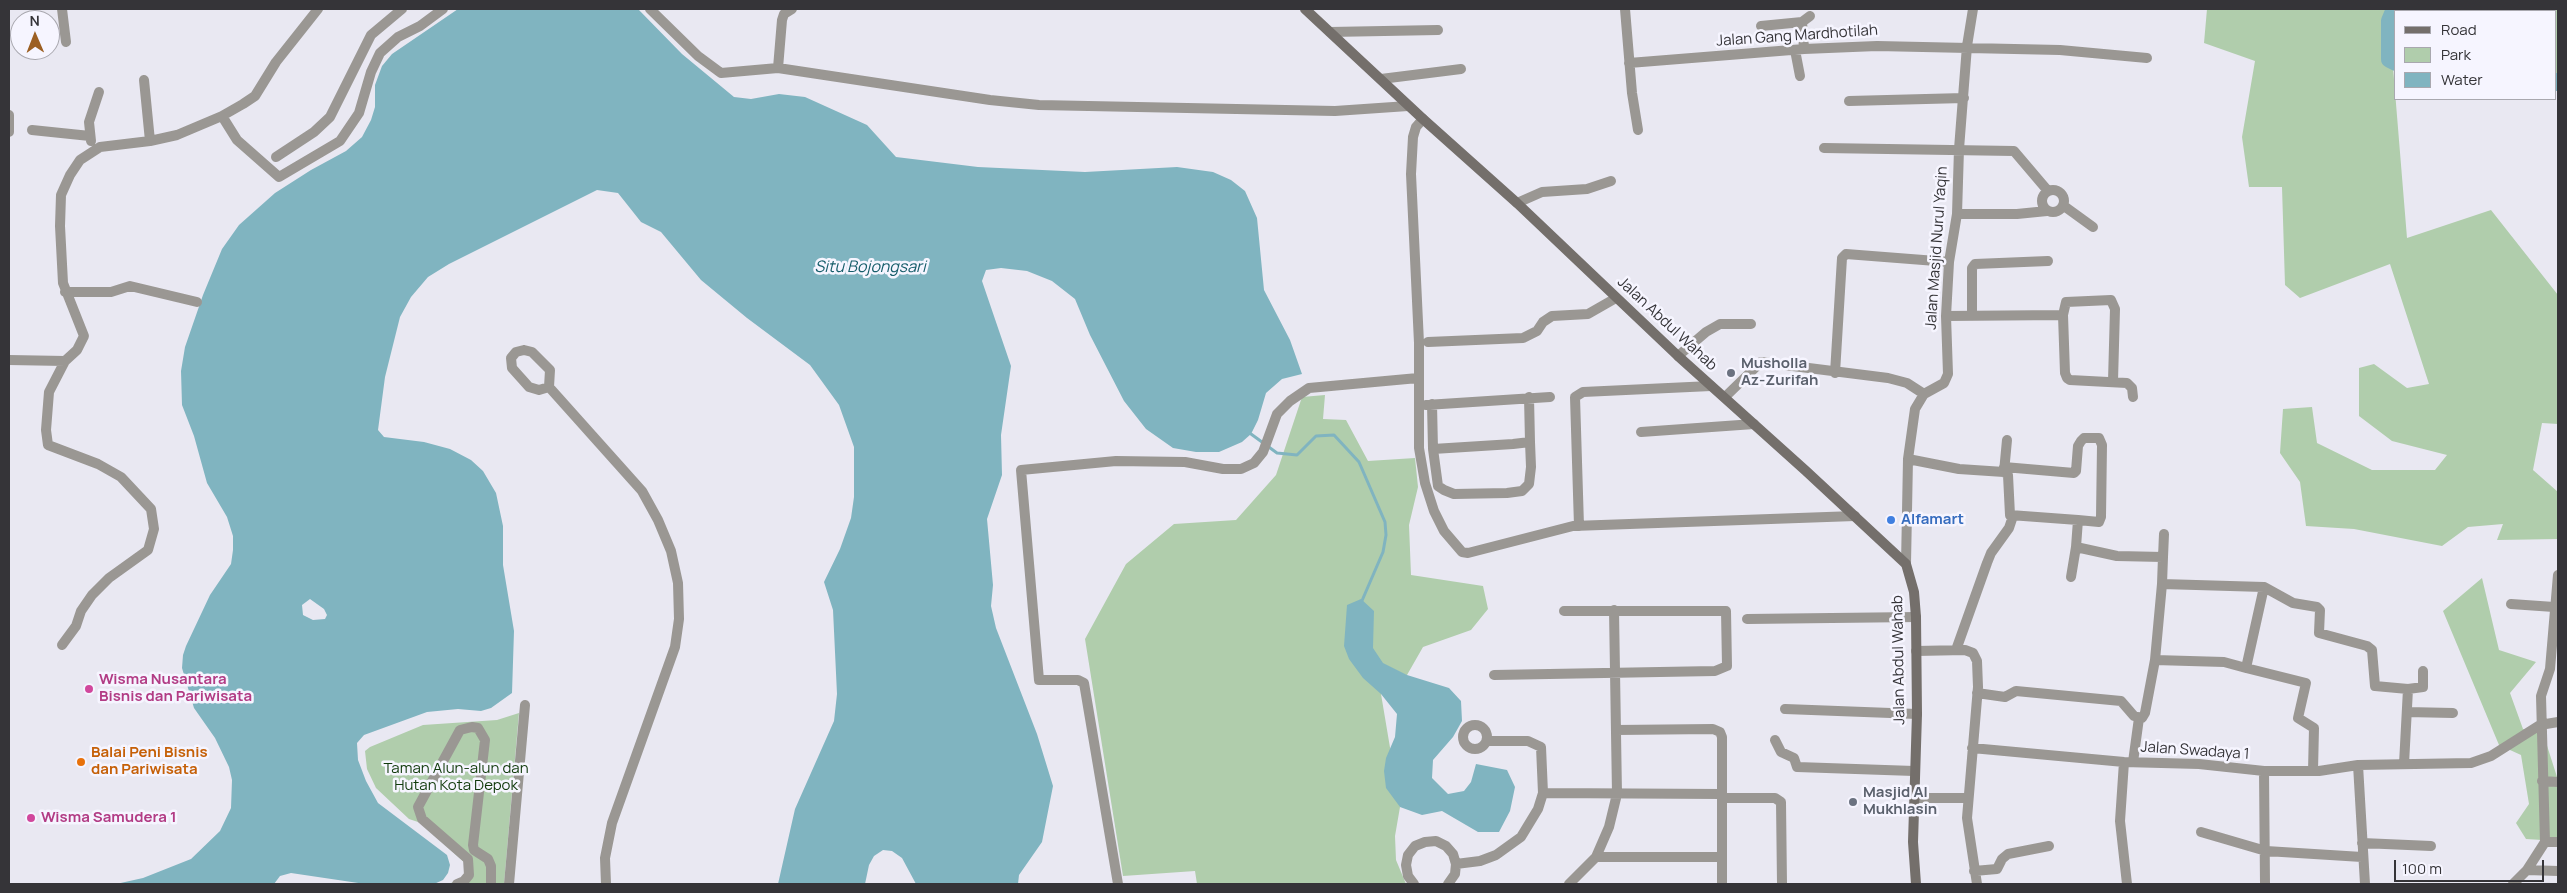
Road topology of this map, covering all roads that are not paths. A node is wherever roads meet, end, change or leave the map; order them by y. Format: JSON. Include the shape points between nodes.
{"nodes":[{"id":1,"x":62,"y":9,"type":"edge"},
{"id":2,"x":318,"y":9,"type":"edge"},
{"id":3,"x":402,"y":9,"type":"edge"},
{"id":4,"x":443,"y":9,"type":"edge"},
{"id":5,"x":650,"y":9,"type":"edge"},
{"id":6,"x":792,"y":9,"type":"edge"},
{"id":7,"x":1305,"y":9,"type":"edge"},
{"id":8,"x":1625,"y":9,"type":"edge"},
{"id":9,"x":1973,"y":9,"type":"edge"},
{"id":10,"x":1761,"y":26,"type":"dead end"},
{"id":11,"x":1438,"y":30,"type":"dead end"},
{"id":12,"x":1330,"y":32,"type":"junction"},
{"id":13,"x":66,"y":42,"type":"dead end"},
{"id":14,"x":1967,"y":46,"type":"junction"},
{"id":15,"x":1800,"y":49,"type":"junction"},
{"id":16,"x":2147,"y":58,"type":"dead end"},
{"id":17,"x":1629,"y":64,"type":"junction"},
{"id":18,"x":778,"y":68,"type":"junction"},
{"id":19,"x":1461,"y":69,"type":"dead end"},
{"id":20,"x":1800,"y":76,"type":"dead end"},
{"id":21,"x":1381,"y":79,"type":"junction"},
{"id":22,"x":144,"y":80,"type":"dead end"},
{"id":23,"x":99,"y":92,"type":"dead end"},
{"id":24,"x":1964,"y":98,"type":"junction"},
{"id":25,"x":1850,"y":101,"type":"dead end"},
{"id":26,"x":1408,"y":106,"type":"junction"},
{"id":27,"x":9,"y":116,"type":"edge"},
{"id":28,"x":222,"y":116,"type":"junction"},
{"id":29,"x":1423,"y":119,"type":"junction"},
{"id":30,"x":32,"y":130,"type":"dead end"},
{"id":31,"x":1638,"y":130,"type":"dead end"},
{"id":32,"x":9,"y":132,"type":"edge"},
{"id":33,"x":90,"y":136,"type":"junction"},
{"id":34,"x":150,"y":141,"type":"junction"},
{"id":35,"x":1824,"y":148,"type":"dead end"},
{"id":36,"x":94,"y":149,"type":"junction"},
{"id":37,"x":1959,"y":149,"type":"junction"},
{"id":38,"x":276,"y":157,"type":"dead end"},
{"id":39,"x":1611,"y":181,"type":"dead end"},
{"id":40,"x":2048,"y":191,"type":"junction"},
{"id":41,"x":1517,"y":203,"type":"junction"},
{"id":42,"x":2064,"y":206,"type":"junction"},
{"id":43,"x":2047,"y":211,"type":"junction"},
{"id":44,"x":1957,"y":214,"type":"junction"},
{"id":45,"x":2093,"y":227,"type":"dead end"},
{"id":46,"x":2048,"y":261,"type":"dead end"},
{"id":47,"x":1949,"y":262,"type":"junction"},
{"id":48,"x":65,"y":292,"type":"junction"},
{"id":49,"x":1616,"y":298,"type":"junction"},
{"id":50,"x":197,"y":302,"type":"dead end"},
{"id":51,"x":1972,"y":315,"type":"junction"},
{"id":52,"x":2062,"y":315,"type":"junction"},
{"id":53,"x":1946,"y":316,"type":"junction"},
{"id":54,"x":1751,"y":324,"type":"dead end"},
{"id":55,"x":1428,"y":342,"type":"dead end"},
{"id":56,"x":1678,"y":356,"type":"junction"},
{"id":57,"x":9,"y":360,"type":"edge"},
{"id":58,"x":64,"y":361,"type":"junction"},
{"id":59,"x":1835,"y":373,"type":"junction"},
{"id":60,"x":1418,"y":378,"type":"junction"},
{"id":61,"x":2113,"y":381,"type":"junction"},
{"id":62,"x":1711,"y":386,"type":"junction"},
{"id":63,"x":549,"y":387,"type":"dead end"},
{"id":64,"x":1924,"y":394,"type":"junction"},
{"id":65,"x":1529,"y":397,"type":"junction"},
{"id":66,"x":1550,"y":397,"type":"dead end"},
{"id":67,"x":1725,"y":397,"type":"junction"},
{"id":68,"x":2133,"y":397,"type":"dead end"},
{"id":69,"x":1432,"y":404,"type":"junction"},
{"id":70,"x":1420,"y":405,"type":"junction"},
{"id":71,"x":1754,"y":424,"type":"junction"},
{"id":72,"x":1641,"y":432,"type":"dead end"},
{"id":73,"x":2007,"y":440,"type":"dead end"},
{"id":74,"x":1530,"y":442,"type":"junction"},
{"id":75,"x":1432,"y":449,"type":"junction"},
{"id":76,"x":1908,"y":459,"type":"junction"},
{"id":77,"x":2004,"y":470,"type":"junction"},
{"id":78,"x":1855,"y":516,"type":"junction"},
{"id":79,"x":2013,"y":516,"type":"junction"},
{"id":80,"x":2078,"y":520,"type":"junction"},
{"id":81,"x":1579,"y":526,"type":"junction"},
{"id":82,"x":2164,"y":534,"type":"dead end"},
{"id":83,"x":2076,"y":547,"type":"junction"},
{"id":84,"x":2163,"y":557,"type":"junction"},
{"id":85,"x":1906,"y":564,"type":"junction"},
{"id":86,"x":2558,"y":574,"type":"edge"},
{"id":87,"x":2071,"y":577,"type":"dead end"},
{"id":88,"x":2162,"y":584,"type":"junction"},
{"id":89,"x":2264,"y":587,"type":"junction"},
{"id":90,"x":2512,"y":604,"type":"dead end"},
{"id":91,"x":2554,"y":608,"type":"junction"},
{"id":92,"x":1564,"y":610,"type":"dead end"},
{"id":93,"x":1614,"y":610,"type":"junction"},
{"id":94,"x":1916,"y":617,"type":"junction"},
{"id":95,"x":1747,"y":619,"type":"dead end"},
{"id":96,"x":62,"y":645,"type":"dead end"},
{"id":97,"x":1956,"y":650,"type":"junction"},
{"id":98,"x":1916,"y":651,"type":"junction"},
{"id":99,"x":2555,"y":652,"type":"edge"},
{"id":100,"x":2154,"y":660,"type":"junction"},
{"id":101,"x":2246,"y":668,"type":"junction"},
{"id":102,"x":2423,"y":671,"type":"dead end"},
{"id":103,"x":1615,"y":674,"type":"junction"},
{"id":104,"x":1494,"y":675,"type":"dead end"},
{"id":105,"x":2408,"y":689,"type":"junction"},
{"id":106,"x":1977,"y":693,"type":"junction"},
{"id":107,"x":525,"y":705,"type":"dead end"},
{"id":108,"x":1785,"y":708,"type":"dead end"},
{"id":109,"x":2407,"y":712,"type":"junction"},
{"id":110,"x":2453,"y":713,"type":"dead end"},
{"id":111,"x":1917,"y":714,"type":"junction"},
{"id":112,"x":2139,"y":718,"type":"junction"},
{"id":113,"x":2558,"y":722,"type":"edge"},
{"id":114,"x":2540,"y":725,"type":"junction"},
{"id":115,"x":1616,"y":730,"type":"junction"},
{"id":116,"x":1775,"y":740,"type":"dead end"},
{"id":117,"x":1487,"y":741,"type":"dead end"},
{"id":118,"x":1972,"y":748,"type":"junction"},
{"id":119,"x":2128,"y":762,"type":"junction"},
{"id":120,"x":2404,"y":764,"type":"junction"},
{"id":121,"x":2358,"y":765,"type":"junction"},
{"id":122,"x":1914,"y":771,"type":"junction"},
{"id":123,"x":2264,"y":771,"type":"junction"},
{"id":124,"x":2313,"y":771,"type":"junction"},
{"id":125,"x":2542,"y":781,"type":"junction"},
{"id":126,"x":2558,"y":782,"type":"edge"},
{"id":127,"x":1543,"y":793,"type":"junction"},
{"id":128,"x":1617,"y":794,"type":"junction"},
{"id":129,"x":1721,"y":796,"type":"junction"},
{"id":130,"x":1914,"y":798,"type":"junction"},
{"id":131,"x":1968,"y":798,"type":"junction"},
{"id":132,"x":2201,"y":832,"type":"dead end"},
{"id":133,"x":2544,"y":842,"type":"junction"},
{"id":134,"x":2558,"y":842,"type":"edge"},
{"id":135,"x":2362,"y":843,"type":"junction"},
{"id":136,"x":2049,"y":846,"type":"dead end"},
{"id":137,"x":2432,"y":846,"type":"dead end"},
{"id":138,"x":2266,"y":851,"type":"junction"},
{"id":139,"x":1596,"y":857,"type":"junction"},
{"id":140,"x":1722,"y":857,"type":"junction"},
{"id":141,"x":2362,"y":857,"type":"junction"},
{"id":142,"x":1456,"y":864,"type":"junction"},
{"id":143,"x":2528,"y":870,"type":"junction"},
{"id":144,"x":1974,"y":871,"type":"junction"},
{"id":145,"x":2558,"y":871,"type":"edge"},
{"id":146,"x":457,"y":884,"type":"edge"},
{"id":147,"x":491,"y":884,"type":"edge"},
{"id":148,"x":509,"y":884,"type":"edge"},
{"id":149,"x":606,"y":884,"type":"edge"},
{"id":150,"x":1118,"y":884,"type":"edge"},
{"id":151,"x":1414,"y":884,"type":"edge"},
{"id":152,"x":1448,"y":884,"type":"edge"},
{"id":153,"x":1569,"y":884,"type":"edge"},
{"id":154,"x":1722,"y":884,"type":"edge"},
{"id":155,"x":1782,"y":884,"type":"edge"},
{"id":156,"x":1916,"y":884,"type":"edge"},
{"id":157,"x":1977,"y":884,"type":"edge"},
{"id":158,"x":2127,"y":884,"type":"edge"},
{"id":159,"x":2265,"y":884,"type":"edge"},
{"id":160,"x":2365,"y":884,"type":"edge"},
{"id":161,"x":2513,"y":884,"type":"edge"}],
"edges":[{"from":1,"to":13,"type":"street"},
{"from":2,"to":28,"type":"street","via":[[276,62],[255,96]]},
{"from":3,"to":38,"type":"street","via":[[371,35],[330,117],[314,132]]},
{"from":4,"to":28,"type":"street","via":[[398,37],[380,53],[359,113],[340,141],[279,176],[237,140]]},
{"from":5,"to":18,"type":"street","via":[[698,56],[722,73]]},
{"from":6,"to":18,"type":"street","via":[[784,14],[782,20]]},
{"from":7,"to":12,"type":"street","name":"Jalan Abdul Wahab"},
{"from":8,"to":17,"type":"street"},
{"from":9,"to":14,"type":"street","name":"Jalan Masjid Nurul Yaqin"},
{"from":10,"to":15,"type":"street","via":[[1806,19]]},
{"from":11,"to":12,"type":"street"},
{"from":12,"to":21,"type":"street","name":"Jalan Abdul Wahab"},
{"from":14,"to":15,"type":"street","name":"Jalan Gang Mardhotilah"},
{"from":14,"to":16,"type":"street","name":"Jalan Gang Mardhotilah"},
{"from":14,"to":24,"type":"street","name":"Jalan Masjid Nurul Yaqin"},
{"from":15,"to":17,"type":"street","name":"Jalan Gang Mardhotilah"},
{"from":15,"to":20,"type":"street"},
{"from":17,"to":31,"type":"street"},
{"from":18,"to":26,"type":"street","via":[[1025,104],[1335,112]]},
{"from":19,"to":21,"type":"street"},
{"from":21,"to":26,"type":"street","name":"Jalan Abdul Wahab"},
{"from":22,"to":34,"type":"street"},
{"from":23,"to":33,"type":"street","via":[[90,122]]},
{"from":24,"to":25,"type":"street"},
{"from":24,"to":37,"type":"street","name":"Jalan Masjid Nurul Yaqin"},
{"from":26,"to":29,"type":"street","name":"Jalan Abdul Wahab"},
{"from":27,"to":32,"type":"street"},
{"from":28,"to":34,"type":"street","via":[[177,135]]},
{"from":29,"to":41,"type":"street","name":"Jalan Abdul Wahab"},
{"from":29,"to":60,"type":"street","via":[[1413,137],[1411,174]]},
{"from":30,"to":33,"type":"street"},
{"from":33,"to":36,"type":"street"},
{"from":34,"to":36,"type":"street"},
{"from":35,"to":37,"type":"street"},
{"from":36,"to":48,"type":"street","via":[[74,167],[61,195]]},
{"from":37,"to":40,"type":"street","via":[[2014,151]]},
{"from":37,"to":44,"type":"street","name":"Jalan Masjid Nurul Yaqin"},
{"from":39,"to":41,"type":"street","via":[[1587,189],[1542,192]]},
{"from":40,"to":42,"type":"street","via":[[2056,190],[2062,194]]},
{"from":40,"to":43,"type":"street","via":[[2042,201]]},
{"from":41,"to":49,"type":"street","name":"Jalan Abdul Wahab"},
{"from":42,"to":43,"type":"street","via":[[2057,212]]},
{"from":42,"to":45,"type":"street"},
{"from":43,"to":44,"type":"street"},
{"from":44,"to":47,"type":"street","name":"Jalan Masjid Nurul Yaqin"},
{"from":46,"to":51,"type":"street","via":[[1975,264],[1972,268]]},
{"from":47,"to":53,"type":"street","name":"Jalan Masjid Nurul Yaqin"},
{"from":47,"to":59,"type":"street","via":[[1852,253],[1842,258]]},
{"from":48,"to":50,"type":"street","via":[[112,292],[130,286]]},
{"from":48,"to":58,"type":"street","via":[[84,336],[77,350]]},
{"from":49,"to":55,"type":"street","via":[[1588,314],[1552,316],[1538,331],[1523,338]]},
{"from":49,"to":56,"type":"street","name":"Jalan Abdul Wahab"},
{"from":51,"to":52,"type":"street"},
{"from":51,"to":53,"type":"street"},
{"from":52,"to":61,"type":"street","via":[[2067,378]]},
{"from":52,"to":61,"type":"street","via":[[2066,302],[2111,300],[2114,309]]},
{"from":53,"to":64,"type":"street","name":"Jalan Masjid Nurul Yaqin","via":[[1948,374],[1944,383]]},
{"from":54,"to":56,"type":"street","via":[[1720,324]]},
{"from":56,"to":62,"type":"street","name":"Jalan Abdul Wahab"},
{"from":57,"to":58,"type":"street"},
{"from":58,"to":96,"type":"street","via":[[49,392],[46,442],[50,447],[98,464],[121,477],[151,509],[154,529],[148,550],[109,578],[92,595]]},
{"from":59,"to":64,"type":"street","via":[[1888,378],[1907,383]]},
{"from":59,"to":67,"type":"street","via":[[1760,362]]},
{"from":60,"to":70,"type":"street"},
{"from":60,"to":150,"type":"street","via":[[1309,388],[1277,414],[1263,452],[1254,463],[1241,469],[1185,462],[1116,461],[1021,470],[1039,680],[1078,680],[1084,683]]},
{"from":61,"to":68,"type":"street","via":[[2131,385]]},
{"from":62,"to":67,"type":"street","name":"Jalan Abdul Wahab"},
{"from":62,"to":81,"type":"street","via":[[1583,392],[1575,397]]},
{"from":63,"to":149,"type":"street","via":[[642,490],[671,551],[678,583],[679,619],[675,647],[612,823],[605,858]]},
{"from":64,"to":76,"type":"street","via":[[1915,409]]},
{"from":65,"to":66,"type":"street"},
{"from":65,"to":69,"type":"street"},
{"from":65,"to":74,"type":"street"},
{"from":67,"to":71,"type":"street","name":"Jalan Abdul Wahab"},
{"from":69,"to":70,"type":"street"},
{"from":69,"to":75,"type":"street"},
{"from":70,"to":81,"type":"street","via":[[1419,448],[1425,483],[1444,531],[1462,552]]},
{"from":71,"to":72,"type":"street"},
{"from":71,"to":78,"type":"street","name":"Jalan Abdul Wahab"},
{"from":73,"to":77,"type":"street"},
{"from":74,"to":75,"type":"street"},
{"from":74,"to":75,"type":"street","via":[[1529,484],[1522,491],[1507,493],[1454,494],[1444,490],[1438,486]]},
{"from":76,"to":77,"type":"street","via":[[1960,469]]},
{"from":76,"to":85,"type":"street"},
{"from":77,"to":79,"type":"street","via":[[2008,476],[2009,512]]},
{"from":77,"to":80,"type":"street","via":[[2074,474],[2081,441],[2099,438],[2102,445],[2101,517],[2098,522]]},
{"from":78,"to":81,"type":"street"},
{"from":78,"to":85,"type":"street","name":"Jalan Abdul Wahab"},
{"from":79,"to":80,"type":"street"},
{"from":79,"to":97,"type":"street","via":[[2009,528],[1991,553]]},
{"from":80,"to":83,"type":"street"},
{"from":82,"to":84,"type":"street"},
{"from":83,"to":84,"type":"street","via":[[2130,557]]},
{"from":83,"to":87,"type":"street"},
{"from":84,"to":88,"type":"street"},
{"from":85,"to":94,"type":"street","name":"Jalan Abdul Wahab","via":[[1914,592]]},
{"from":86,"to":91,"type":"street"},
{"from":88,"to":89,"type":"street"},
{"from":88,"to":100,"type":"street"},
{"from":89,"to":101,"type":"street"},
{"from":89,"to":105,"type":"street","via":[[2293,603],[2320,610],[2318,628],[2321,635],[2372,650],[2375,686]]},
{"from":90,"to":91,"type":"street"},
{"from":91,"to":99,"type":"street"},
{"from":92,"to":93,"type":"street"},
{"from":93,"to":103,"type":"street"},
{"from":93,"to":103,"type":"street","via":[[1722,610],[1728,614],[1725,669]]},
{"from":94,"to":95,"type":"street"},
{"from":94,"to":98,"type":"street","name":"Jalan Abdul Wahab"},
{"from":97,"to":98,"type":"street"},
{"from":97,"to":106,"type":"street","via":[[1969,651],[1975,656]]},
{"from":98,"to":111,"type":"street","name":"Jalan Abdul Wahab"},
{"from":99,"to":114,"type":"street","via":[[2541,696]]},
{"from":100,"to":101,"type":"street","via":[[2224,662]]},
{"from":100,"to":112,"type":"street","via":[[2145,713]]},
{"from":101,"to":124,"type":"street","via":[[2306,683],[2298,718],[2314,728]]},
{"from":102,"to":105,"type":"street","via":[[2423,687]]},
{"from":103,"to":104,"type":"street"},
{"from":103,"to":115,"type":"street"},
{"from":105,"to":109,"type":"street"},
{"from":106,"to":112,"type":"street","via":[[2005,697],[2016,691],[2121,701]]},
{"from":106,"to":118,"type":"street"},
{"from":107,"to":148,"type":"street"},
{"from":108,"to":111,"type":"street"},
{"from":109,"to":110,"type":"street"},
{"from":109,"to":120,"type":"street"},
{"from":111,"to":122,"type":"street","name":"Jalan Abdul Wahab"},
{"from":112,"to":119,"type":"street"},
{"from":113,"to":114,"type":"street","name":"Jalan Swadaya 1"},
{"from":114,"to":120,"type":"street","name":"Jalan Swadaya 1","via":[[2491,756],[2471,763]]},
{"from":114,"to":125,"type":"street"},
{"from":115,"to":128,"type":"street"},
{"from":115,"to":129,"type":"street","via":[[1713,729],[1720,732]]},
{"from":116,"to":122,"type":"street","via":[[1781,752],[1794,758],[1797,767]]},
{"from":117,"to":127,"type":"street","via":[[1528,741],[1541,746]]},
{"from":118,"to":119,"type":"street","name":"Jalan Swadaya 1"},
{"from":118,"to":131,"type":"street"},
{"from":119,"to":123,"type":"street","name":"Jalan Swadaya 1","via":[[2199,764]]},
{"from":119,"to":158,"type":"street","via":[[2120,821]]},
{"from":120,"to":121,"type":"street","name":"Jalan Swadaya 1"},
{"from":121,"to":124,"type":"street","name":"Jalan Swadaya 1"},
{"from":121,"to":135,"type":"street"},
{"from":122,"to":130,"type":"street","name":"Jalan Abdul Wahab"},
{"from":123,"to":124,"type":"street","name":"Jalan Swadaya 1"},
{"from":123,"to":138,"type":"street"},
{"from":125,"to":126,"type":"street"},
{"from":125,"to":133,"type":"street"},
{"from":127,"to":128,"type":"street"},
{"from":127,"to":142,"type":"street","via":[[1538,810],[1521,837],[1480,861]]},
{"from":128,"to":129,"type":"street"},
{"from":128,"to":139,"type":"street"},
{"from":129,"to":140,"type":"street"},
{"from":129,"to":155,"type":"street","via":[[1775,798],[1781,802]]},
{"from":130,"to":131,"type":"street"},
{"from":130,"to":156,"type":"street","name":"Jalan Abdul Wahab"},
{"from":131,"to":144,"type":"street","via":[[1968,837]]},
{"from":132,"to":138,"type":"street"},
{"from":133,"to":134,"type":"street"},
{"from":133,"to":143,"type":"street"},
{"from":135,"to":137,"type":"street"},
{"from":135,"to":141,"type":"street"},
{"from":136,"to":144,"type":"street","via":[[2008,854],[1997,869]]},
{"from":138,"to":141,"type":"street"},
{"from":138,"to":159,"type":"street"},
{"from":139,"to":140,"type":"street"},
{"from":139,"to":153,"type":"street"},
{"from":140,"to":154,"type":"street"},
{"from":141,"to":160,"type":"street"},
{"from":142,"to":151,"type":"street","via":[[1446,846],[1425,842],[1416,846],[1408,854],[1406,865]]},
{"from":142,"to":152,"type":"street","via":[[1455,874]]},
{"from":143,"to":145,"type":"street"},
{"from":143,"to":161,"type":"street"},
{"from":144,"to":157,"type":"street"},
{"from":146,"to":147,"type":"street","via":[[469,875],[468,859],[422,819],[418,807],[460,730],[472,727],[478,728],[485,740],[472,845],[488,859]]}]}
